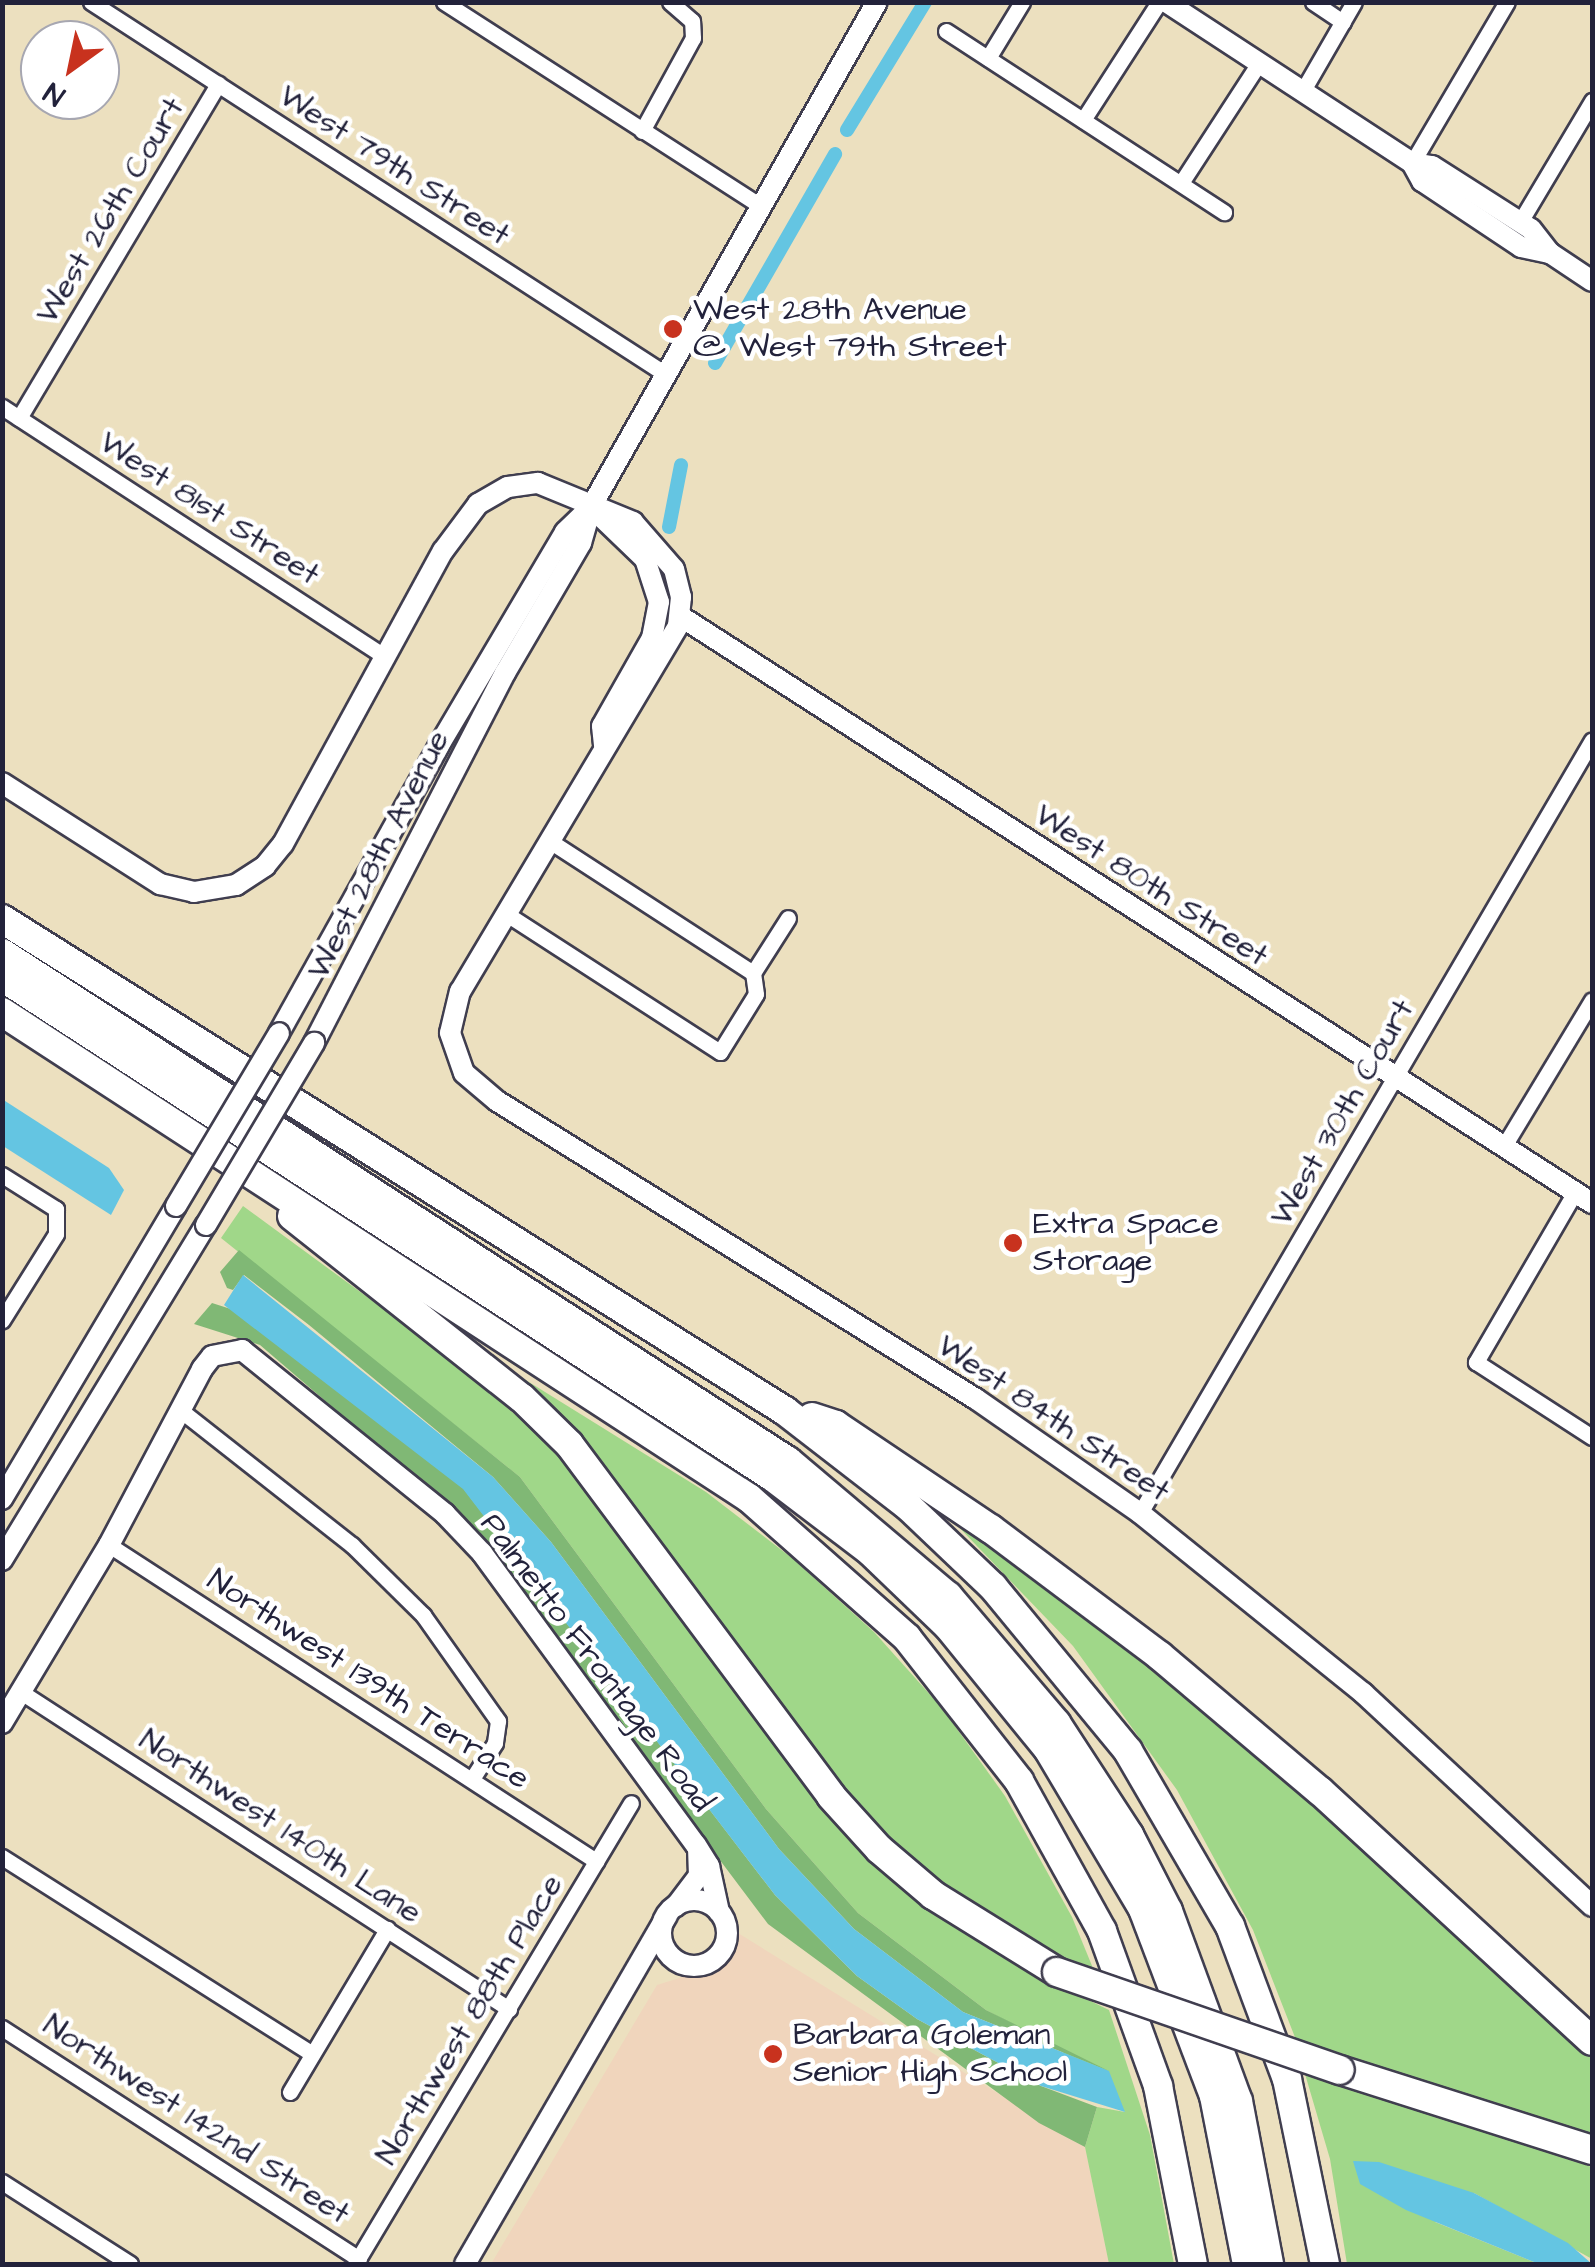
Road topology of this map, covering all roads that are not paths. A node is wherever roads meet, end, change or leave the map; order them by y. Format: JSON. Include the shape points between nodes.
{"nodes":[{"id":1,"x":91,"y":2,"type":"edge"},
{"id":2,"x":444,"y":2,"type":"edge"},
{"id":3,"x":670,"y":2,"type":"edge"},
{"id":4,"x":877,"y":2,"type":"edge"},
{"id":5,"x":1022,"y":2,"type":"edge"},
{"id":6,"x":1163,"y":2,"type":"edge"},
{"id":7,"x":1314,"y":2,"type":"edge"},
{"id":8,"x":1354,"y":2,"type":"edge"},
{"id":9,"x":1507,"y":2,"type":"edge"},
{"id":10,"x":1342,"y":22,"type":"junction"},
{"id":11,"x":946,"y":31,"type":"dead end"},
{"id":12,"x":988,"y":58,"type":"junction"},
{"id":13,"x":1258,"y":63,"type":"junction"},
{"id":14,"x":218,"y":84,"type":"junction"},
{"id":15,"x":1302,"y":92,"type":"junction"},
{"id":16,"x":1592,"y":101,"type":"edge"},
{"id":17,"x":1083,"y":120,"type":"junction"},
{"id":18,"x":642,"y":131,"type":"junction"},
{"id":19,"x":1412,"y":162,"type":"junction"},
{"id":20,"x":1180,"y":183,"type":"junction"},
{"id":21,"x":758,"y":204,"type":"junction"},
{"id":22,"x":1224,"y":212,"type":"dead end"},
{"id":23,"x":1520,"y":222,"type":"junction"},
{"id":24,"x":1550,"y":253,"type":"junction"},
{"id":25,"x":1592,"y":281,"type":"edge"},
{"id":26,"x":667,"y":375,"type":"junction"},
{"id":27,"x":2,"y":407,"type":"edge"},
{"id":28,"x":20,"y":418,"type":"junction"},
{"id":29,"x":591,"y":507,"type":"junction"},
{"id":30,"x":680,"y":616,"type":"junction"},
{"id":31,"x":386,"y":657,"type":"junction"},
{"id":32,"x":1592,"y":740,"type":"edge"},
{"id":33,"x":604,"y":746,"type":"junction"},
{"id":34,"x":2,"y":783,"type":"edge"},
{"id":35,"x":548,"y":840,"type":"junction"},
{"id":36,"x":505,"y":913,"type":"junction"},
{"id":37,"x":788,"y":918,"type":"dead end"},
{"id":38,"x":2,"y":919,"type":"edge"},
{"id":39,"x":2,"y":953,"type":"edge"},
{"id":40,"x":753,"y":973,"type":"junction"},
{"id":41,"x":2,"y":977,"type":"edge"},
{"id":42,"x":1592,"y":1000,"type":"edge"},
{"id":43,"x":2,"y":1012,"type":"edge"},
{"id":44,"x":1395,"y":1078,"type":"junction"},
{"id":45,"x":1504,"y":1146,"type":"junction"},
{"id":46,"x":2,"y":1175,"type":"edge"},
{"id":47,"x":260,"y":1182,"type":"junction"},
{"id":48,"x":1584,"y":1198,"type":"edge"},
{"id":49,"x":8,"y":1299,"type":"edge"},
{"id":50,"x":2,"y":1320,"type":"edge"},
{"id":51,"x":773,"y":1403,"type":"junction"},
{"id":52,"x":178,"y":1409,"type":"junction"},
{"id":53,"x":1592,"y":1437,"type":"edge"},
{"id":54,"x":2,"y":1499,"type":"edge"},
{"id":55,"x":1140,"y":1513,"type":"junction"},
{"id":56,"x":108,"y":1545,"type":"junction"},
{"id":57,"x":2,"y":1560,"type":"edge"},
{"id":58,"x":21,"y":1692,"type":"junction"},
{"id":59,"x":2,"y":1722,"type":"edge"},
{"id":60,"x":472,"y":1779,"type":"junction"},
{"id":61,"x":630,"y":1803,"type":"dead end"},
{"id":62,"x":696,"y":1845,"type":"junction"},
{"id":63,"x":2,"y":1857,"type":"edge"},
{"id":64,"x":596,"y":1861,"type":"junction"},
{"id":65,"x":1589,"y":1895,"type":"edge"},
{"id":66,"x":671,"y":1910,"type":"junction"},
{"id":67,"x":719,"y":1912,"type":"junction"},
{"id":68,"x":387,"y":1929,"type":"junction"},
{"id":69,"x":684,"y":1964,"type":"junction"},
{"id":70,"x":632,"y":1978,"type":"junction"},
{"id":71,"x":509,"y":2009,"type":"junction"},
{"id":72,"x":2,"y":2028,"type":"edge"},
{"id":73,"x":1592,"y":2041,"type":"edge"},
{"id":74,"x":312,"y":2054,"type":"junction"},
{"id":75,"x":290,"y":2092,"type":"dead end"},
{"id":76,"x":1592,"y":2150,"type":"edge"},
{"id":77,"x":2,"y":2182,"type":"edge"},
{"id":78,"x":357,"y":2262,"type":"edge"},
{"id":79,"x":130,"y":2264,"type":"edge"},
{"id":80,"x":464,"y":2264,"type":"edge"},
{"id":81,"x":1193,"y":2264,"type":"edge"},
{"id":82,"x":1247,"y":2264,"type":"edge"},
{"id":83,"x":1269,"y":2264,"type":"edge"},
{"id":84,"x":1325,"y":2264,"type":"edge"}],
"edges":[{"from":1,"to":14,"type":"street","name":"West 79th Street"},
{"from":2,"to":18,"type":"street"},
{"from":3,"to":18,"type":"street","via":[[692,21],[692,38]]},
{"from":4,"to":21,"type":"street","name":"West 28th Avenue"},
{"from":5,"to":12,"type":"street"},
{"from":6,"to":13,"type":"street"},
{"from":6,"to":17,"type":"street"},
{"from":7,"to":10,"type":"street"},
{"from":8,"to":10,"type":"street"},
{"from":9,"to":19,"type":"street"},
{"from":10,"to":15,"type":"street"},
{"from":11,"to":12,"type":"street"},
{"from":12,"to":17,"type":"street"},
{"from":13,"to":15,"type":"street"},
{"from":13,"to":20,"type":"street"},
{"from":14,"to":26,"type":"street","name":"West 79th Street"},
{"from":14,"to":28,"type":"street","name":"West 26th Court"},
{"from":15,"to":19,"type":"street"},
{"from":16,"to":23,"type":"street"},
{"from":17,"to":20,"type":"street"},
{"from":18,"to":21,"type":"street"},
{"from":19,"to":23,"type":"street","via":[[1432,166]]},
{"from":19,"to":24,"type":"street","via":[[1422,181],[1521,247]]},
{"from":20,"to":22,"type":"street"},
{"from":21,"to":26,"type":"street","name":"West 28th Avenue"},
{"from":23,"to":24,"type":"street"},
{"from":24,"to":25,"type":"street"},
{"from":26,"to":29,"type":"street","name":"West 28th Avenue"},
{"from":27,"to":28,"type":"street","name":"West 81st Street"},
{"from":28,"to":31,"type":"street","name":"West 81st Street"},
{"from":29,"to":30,"type":"street","via":[[625,517],[656,542],[677,576]]},
{"from":29,"to":31,"type":"street","via":[[538,483],[484,498],[450,541]]},
{"from":29,"to":33,"type":"street","via":[[645,559],[659,602],[652,638],[602,726]]},
{"from":29,"to":54,"type":"street","name":"West 28th Avenue","bridge":true,"via":[[564,532]]},
{"from":29,"to":57,"type":"street","name":"West 28th Avenue","bridge":true,"via":[[581,543],[505,673],[314,1042]]},
{"from":30,"to":33,"type":"street","via":[[654,676],[618,736]]},
{"from":30,"to":44,"type":"street","name":"West 80th Street"},
{"from":31,"to":34,"type":"street","via":[[277,852],[250,878],[205,892],[149,878]]},
{"from":32,"to":44,"type":"street","name":"West 30th Court"},
{"from":33,"to":35,"type":"street"},
{"from":35,"to":36,"type":"street"},
{"from":35,"to":40,"type":"street"},
{"from":36,"to":40,"type":"street","via":[[720,1052],[756,994]]},
{"from":36,"to":55,"type":"street","name":"West 84th Street","via":[[456,1000],[450,1033],[461,1068],[488,1095],[957,1387]]},
{"from":37,"to":40,"type":"street"},
{"from":38,"to":51,"type":"highway"},
{"from":39,"to":83,"type":"highway","via":[[788,1461],[948,1596],[1064,1735],[1168,1911],[1238,2101]]},
{"from":41,"to":82,"type":"highway","via":[[774,1478],[870,1552],[948,1626],[1048,1749],[1144,1909],[1214,2096]]},
{"from":42,"to":45,"type":"street"},
{"from":43,"to":47,"type":"highway"},
{"from":44,"to":45,"type":"street","name":"West 80th Street"},
{"from":44,"to":55,"type":"street","name":"West 30th Court"},
{"from":45,"to":48,"type":"street","name":"West 80th Street"},
{"from":46,"to":49,"type":"street","via":[[56,1209],[56,1234]]},
{"from":47,"to":76,"type":"highway","bridge":true,"via":[[320,1244],[463,1350],[570,1444],[831,1796],[932,1895],[1057,1972]]},
{"from":47,"to":81,"type":"highway","via":[[749,1498],[853,1584],[928,1663],[1020,1781],[1102,1931],[1158,2086]]},
{"from":48,"to":53,"type":"street","via":[[1476,1362]]},
{"from":49,"to":50,"type":"street"},
{"from":51,"to":73,"type":"highway","via":[[850,1434],[1112,1618],[1307,1779]]},
{"from":51,"to":84,"type":"highway","via":[[893,1494],[993,1587],[1080,1688],[1148,1782],[1209,1884],[1260,1998],[1297,2116]]},
{"from":52,"to":56,"type":"street","name":"Palmetto Frontage Road"},
{"from":52,"to":60,"type":"street","via":[[352,1546],[423,1616],[498,1721],[495,1742]]},
{"from":52,"to":62,"type":"street","name":"Palmetto Frontage Road","via":[[212,1356],[242,1350],[388,1466],[482,1553]]},
{"from":55,"to":65,"type":"street","name":"West 84th Street","via":[[1337,1671]]},
{"from":56,"to":58,"type":"street","name":"Palmetto Frontage Road"},
{"from":56,"to":60,"type":"street","name":"Northwest 139th Terrace"},
{"from":58,"to":59,"type":"street","name":"Palmetto Frontage Road"},
{"from":58,"to":68,"type":"street","name":"Northwest 140th Lane"},
{"from":60,"to":64,"type":"street","name":"Northwest 139th Terrace"},
{"from":61,"to":64,"type":"street","name":"Northwest 88th Place"},
{"from":62,"to":66,"type":"street","name":"Palmetto Frontage Road","via":[[699,1876]]},
{"from":62,"to":67,"type":"street","name":"Palmetto Frontage Road","via":[[709,1866]]},
{"from":63,"to":74,"type":"street"},
{"from":64,"to":71,"type":"street","name":"Northwest 88th Place"},
{"from":66,"to":67,"type":"street","via":[[703,1902]]},
{"from":66,"to":69,"type":"street","via":[[663,1944]]},
{"from":66,"to":70,"type":"street","name":"Palmetto Frontage Road"},
{"from":67,"to":69,"type":"street","via":[[724,1946],[711,1962]]},
{"from":68,"to":71,"type":"street","name":"Northwest 140th Lane"},
{"from":68,"to":74,"type":"street"},
{"from":69,"to":70,"type":"street","via":[[658,1964]]},
{"from":70,"to":80,"type":"street","name":"Palmetto Frontage Road"},
{"from":71,"to":78,"type":"street","name":"Northwest 88th Place"},
{"from":72,"to":78,"type":"street","name":"Northwest 142nd Street"},
{"from":74,"to":75,"type":"street"},
{"from":77,"to":79,"type":"street"}]}
